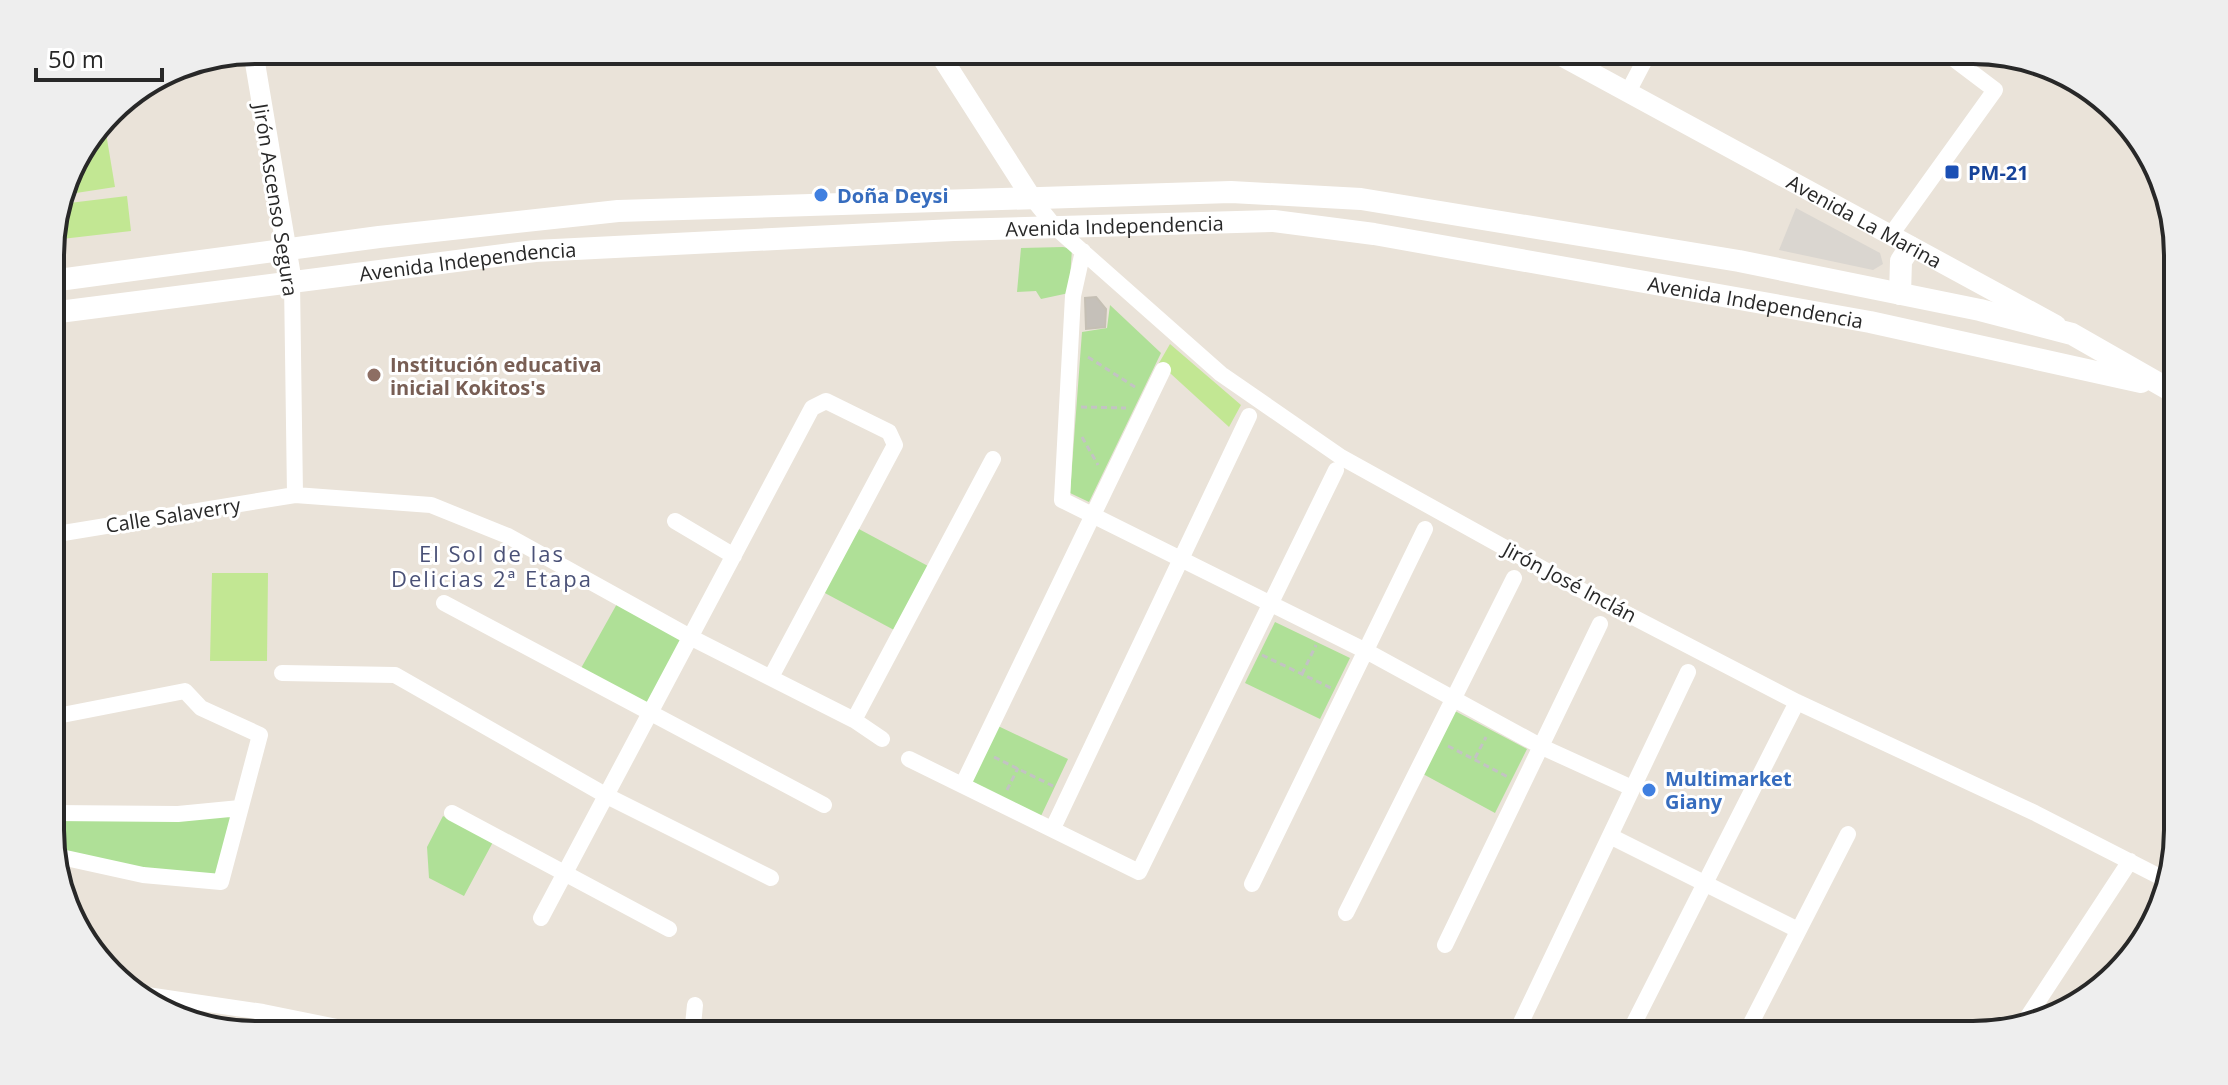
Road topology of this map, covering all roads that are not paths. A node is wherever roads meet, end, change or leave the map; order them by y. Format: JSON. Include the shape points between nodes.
{"nodes":[{"id":1,"x":255,"y":64,"type":"edge"},
{"id":2,"x":946,"y":64,"type":"edge"},
{"id":3,"x":1576,"y":64,"type":"edge"},
{"id":4,"x":1643,"y":64,"type":"edge"},
{"id":5,"x":1961,"y":64,"type":"edge"},
{"id":6,"x":1628,"y":92,"type":"junction"},
{"id":7,"x":1231,"y":192,"type":"junction"},
{"id":8,"x":1031,"y":197,"type":"junction"},
{"id":9,"x":776,"y":207,"type":"junction"},
{"id":10,"x":512,"y":222,"type":"junction"},
{"id":11,"x":1233,"y":223,"type":"junction"},
{"id":12,"x":1056,"y":228,"type":"junction"},
{"id":13,"x":436,"y":231,"type":"junction"},
{"id":14,"x":778,"y":239,"type":"junction"},
{"id":15,"x":1900,"y":241,"type":"junction"},
{"id":16,"x":1629,"y":243,"type":"junction"},
{"id":17,"x":285,"y":250,"type":"junction"},
{"id":18,"x":1083,"y":251,"type":"junction"},
{"id":19,"x":516,"y":252,"type":"junction"},
{"id":20,"x":440,"y":262,"type":"junction"},
{"id":21,"x":64,"y":279,"type":"edge"},
{"id":22,"x":1623,"y":280,"type":"junction"},
{"id":23,"x":292,"y":282,"type":"junction"},
{"id":24,"x":1900,"y":294,"type":"junction"},
{"id":25,"x":64,"y":311,"type":"edge"},
{"id":26,"x":2072,"y":334,"type":"junction"},
{"id":27,"x":1163,"y":370,"type":"dead end"},
{"id":28,"x":2164,"y":387,"type":"edge"},
{"id":29,"x":2164,"y":389,"type":"edge"},
{"id":30,"x":1249,"y":416,"type":"dead end"},
{"id":31,"x":993,"y":459,"type":"dead end"},
{"id":32,"x":1336,"y":470,"type":"dead end"},
{"id":33,"x":295,"y":495,"type":"junction"},
{"id":34,"x":1092,"y":514,"type":"junction"},
{"id":35,"x":675,"y":521,"type":"dead end"},
{"id":36,"x":1425,"y":529,"type":"dead end"},
{"id":37,"x":64,"y":533,"type":"edge"},
{"id":38,"x":734,"y":556,"type":"junction"},
{"id":39,"x":1178,"y":558,"type":"junction"},
{"id":40,"x":1514,"y":578,"type":"dead end"},
{"id":41,"x":444,"y":603,"type":"dead end"},
{"id":42,"x":1270,"y":603,"type":"junction"},
{"id":43,"x":1600,"y":624,"type":"dead end"},
{"id":44,"x":692,"y":638,"type":"junction"},
{"id":45,"x":1368,"y":652,"type":"junction"},
{"id":46,"x":1688,"y":672,"type":"dead end"},
{"id":47,"x":282,"y":673,"type":"dead end"},
{"id":48,"x":771,"y":677,"type":"junction"},
{"id":49,"x":1454,"y":702,"type":"junction"},
{"id":50,"x":1797,"y":702,"type":"junction"},
{"id":51,"x":64,"y":715,"type":"edge"},
{"id":52,"x":651,"y":715,"type":"junction"},
{"id":53,"x":854,"y":720,"type":"junction"},
{"id":54,"x":882,"y":739,"type":"dead end"},
{"id":55,"x":1542,"y":747,"type":"junction"},
{"id":56,"x":909,"y":759,"type":"dead end"},
{"id":57,"x":963,"y":784,"type":"junction"},
{"id":58,"x":1632,"y":788,"type":"junction"},
{"id":59,"x":607,"y":796,"type":"junction"},
{"id":60,"x":824,"y":805,"type":"dead end"},
{"id":61,"x":240,"y":808,"type":"junction"},
{"id":62,"x":64,"y":813,"type":"edge"},
{"id":63,"x":452,"y":813,"type":"dead end"},
{"id":64,"x":1053,"y":828,"type":"junction"},
{"id":65,"x":1848,"y":834,"type":"dead end"},
{"id":66,"x":1610,"y":836,"type":"junction"},
{"id":67,"x":67,"y":858,"type":"edge"},
{"id":68,"x":2130,"y":861,"type":"junction"},
{"id":69,"x":565,"y":875,"type":"junction"},
{"id":70,"x":2158,"y":876,"type":"edge"},
{"id":71,"x":771,"y":878,"type":"dead end"},
{"id":72,"x":1705,"y":883,"type":"junction"},
{"id":73,"x":1252,"y":884,"type":"dead end"},
{"id":74,"x":1346,"y":913,"type":"dead end"},
{"id":75,"x":541,"y":918,"type":"dead end"},
{"id":76,"x":669,"y":929,"type":"dead end"},
{"id":77,"x":1798,"y":930,"type":"junction"},
{"id":78,"x":1445,"y":945,"type":"dead end"},
{"id":79,"x":165,"y":998,"type":"edge"},
{"id":80,"x":695,"y":1005,"type":"dead end"},
{"id":81,"x":2031,"y":1012,"type":"edge"},
{"id":82,"x":307,"y":1021,"type":"edge"},
{"id":83,"x":693,"y":1021,"type":"edge"},
{"id":84,"x":1522,"y":1021,"type":"edge"},
{"id":85,"x":1635,"y":1021,"type":"edge"},
{"id":86,"x":1752,"y":1021,"type":"edge"}],
"edges":[{"from":1,"to":17,"type":"street","name":"Jirón Ascenso Segura"},
{"from":2,"to":8,"type":"street"},
{"from":3,"to":6,"type":"street","name":"Avenida La Marina"},
{"from":4,"to":6,"type":"street"},
{"from":5,"to":15,"type":"street","via":[[1995,90]]},
{"from":6,"to":15,"type":"street","name":"Avenida La Marina"},
{"from":7,"to":8,"type":"main road","name":"Avenida Independencia"},
{"from":7,"to":11,"type":"main road"},
{"from":7,"to":16,"type":"main road","name":"Avenida Independencia","via":[[1361,199]]},
{"from":8,"to":9,"type":"main road","name":"Avenida Independencia"},
{"from":8,"to":12,"type":"street","name":"Jirón José Inclán"},
{"from":9,"to":10,"type":"main road","name":"Avenida Independencia","via":[[618,211]]},
{"from":9,"to":14,"type":"main road"},
{"from":10,"to":13,"type":"main road","name":"Avenida Independencia"},
{"from":10,"to":19,"type":"main road"},
{"from":11,"to":12,"type":"main road","name":"Avenida Independencia"},
{"from":11,"to":22,"type":"main road","name":"Avenida Independencia","via":[[1274,221],[1374,234]]},
{"from":12,"to":14,"type":"main road","name":"Avenida Independencia"},
{"from":12,"to":18,"type":"street","name":"Jirón José Inclán"},
{"from":13,"to":17,"type":"main road","name":"Avenida Independencia"},
{"from":13,"to":20,"type":"main road"},
{"from":14,"to":19,"type":"main road","name":"Avenida Independencia"},
{"from":15,"to":24,"type":"main road"},
{"from":15,"to":26,"type":"street","name":"Avenida La Marina"},
{"from":16,"to":22,"type":"main road"},
{"from":16,"to":24,"type":"main road","name":"Avenida Independencia"},
{"from":17,"to":21,"type":"main road","name":"Avenida Independencia"},
{"from":17,"to":23,"type":"street","name":"Jirón Ascenso Segura"},
{"from":18,"to":34,"type":"street","via":[[1073,296],[1062,500]]},
{"from":18,"to":50,"type":"street","name":"Jirón José Inclán","via":[[1221,374],[1341,457]]},
{"from":19,"to":20,"type":"main road","name":"Avenida Independencia"},
{"from":20,"to":23,"type":"main road","name":"Avenida Independencia"},
{"from":22,"to":29,"type":"main road","name":"Avenida Independencia","via":[[1945,337]]},
{"from":23,"to":25,"type":"main road","name":"Avenida Independencia"},
{"from":23,"to":33,"type":"street","name":"Jirón Ascenso Segura"},
{"from":24,"to":26,"type":"main road","name":"Avenida Independencia"},
{"from":26,"to":28,"type":"main road","name":"Avenida La Marina"},
{"from":27,"to":34,"type":"street"},
{"from":30,"to":39,"type":"street"},
{"from":31,"to":53,"type":"street"},
{"from":32,"to":42,"type":"street"},
{"from":33,"to":37,"type":"street","name":"Calle Salaverry"},
{"from":33,"to":44,"type":"street","name":"Calle Salaverry","via":[[431,505],[508,536]]},
{"from":34,"to":39,"type":"street"},
{"from":34,"to":57,"type":"street"},
{"from":35,"to":38,"type":"street"},
{"from":36,"to":45,"type":"street"},
{"from":38,"to":44,"type":"street"},
{"from":38,"to":48,"type":"street","via":[[816,404],[832,403],[892,435],[894,450]]},
{"from":39,"to":42,"type":"street"},
{"from":39,"to":64,"type":"street"},
{"from":40,"to":49,"type":"street"},
{"from":41,"to":52,"type":"street"},
{"from":42,"to":45,"type":"street"},
{"from":42,"to":64,"type":"street","via":[[1139,872]]},
{"from":43,"to":55,"type":"street"},
{"from":44,"to":48,"type":"street","name":"Calle Salaverry"},
{"from":44,"to":52,"type":"street"},
{"from":45,"to":49,"type":"street"},
{"from":45,"to":73,"type":"street"},
{"from":46,"to":58,"type":"street"},
{"from":47,"to":59,"type":"street","via":[[395,675]]},
{"from":48,"to":53,"type":"street","name":"Calle Salaverry"},
{"from":49,"to":55,"type":"street"},
{"from":49,"to":74,"type":"street"},
{"from":50,"to":68,"type":"street","name":"Jirón José Inclán"},
{"from":50,"to":72,"type":"street"},
{"from":51,"to":61,"type":"street","via":[[185,691],[219,719],[260,735]]},
{"from":52,"to":59,"type":"street"},
{"from":52,"to":60,"type":"street"},
{"from":53,"to":54,"type":"street","name":"Calle Salaverry"},
{"from":55,"to":58,"type":"street"},
{"from":55,"to":78,"type":"street"},
{"from":56,"to":57,"type":"street"},
{"from":57,"to":64,"type":"street"},
{"from":58,"to":66,"type":"street"},
{"from":59,"to":69,"type":"street"},
{"from":59,"to":71,"type":"street"},
{"from":61,"to":62,"type":"street","via":[[178,814]]},
{"from":61,"to":67,"type":"street","via":[[221,882],[143,875]]},
{"from":63,"to":69,"type":"street"},
{"from":65,"to":77,"type":"street"},
{"from":66,"to":72,"type":"street"},
{"from":66,"to":84,"type":"street"},
{"from":68,"to":70,"type":"street","name":"Jirón José Inclán"},
{"from":68,"to":81,"type":"street"},
{"from":69,"to":75,"type":"street"},
{"from":69,"to":76,"type":"street"},
{"from":72,"to":77,"type":"street"},
{"from":72,"to":85,"type":"street"},
{"from":77,"to":86,"type":"street"},
{"from":79,"to":82,"type":"street"},
{"from":80,"to":83,"type":"street"}]}
